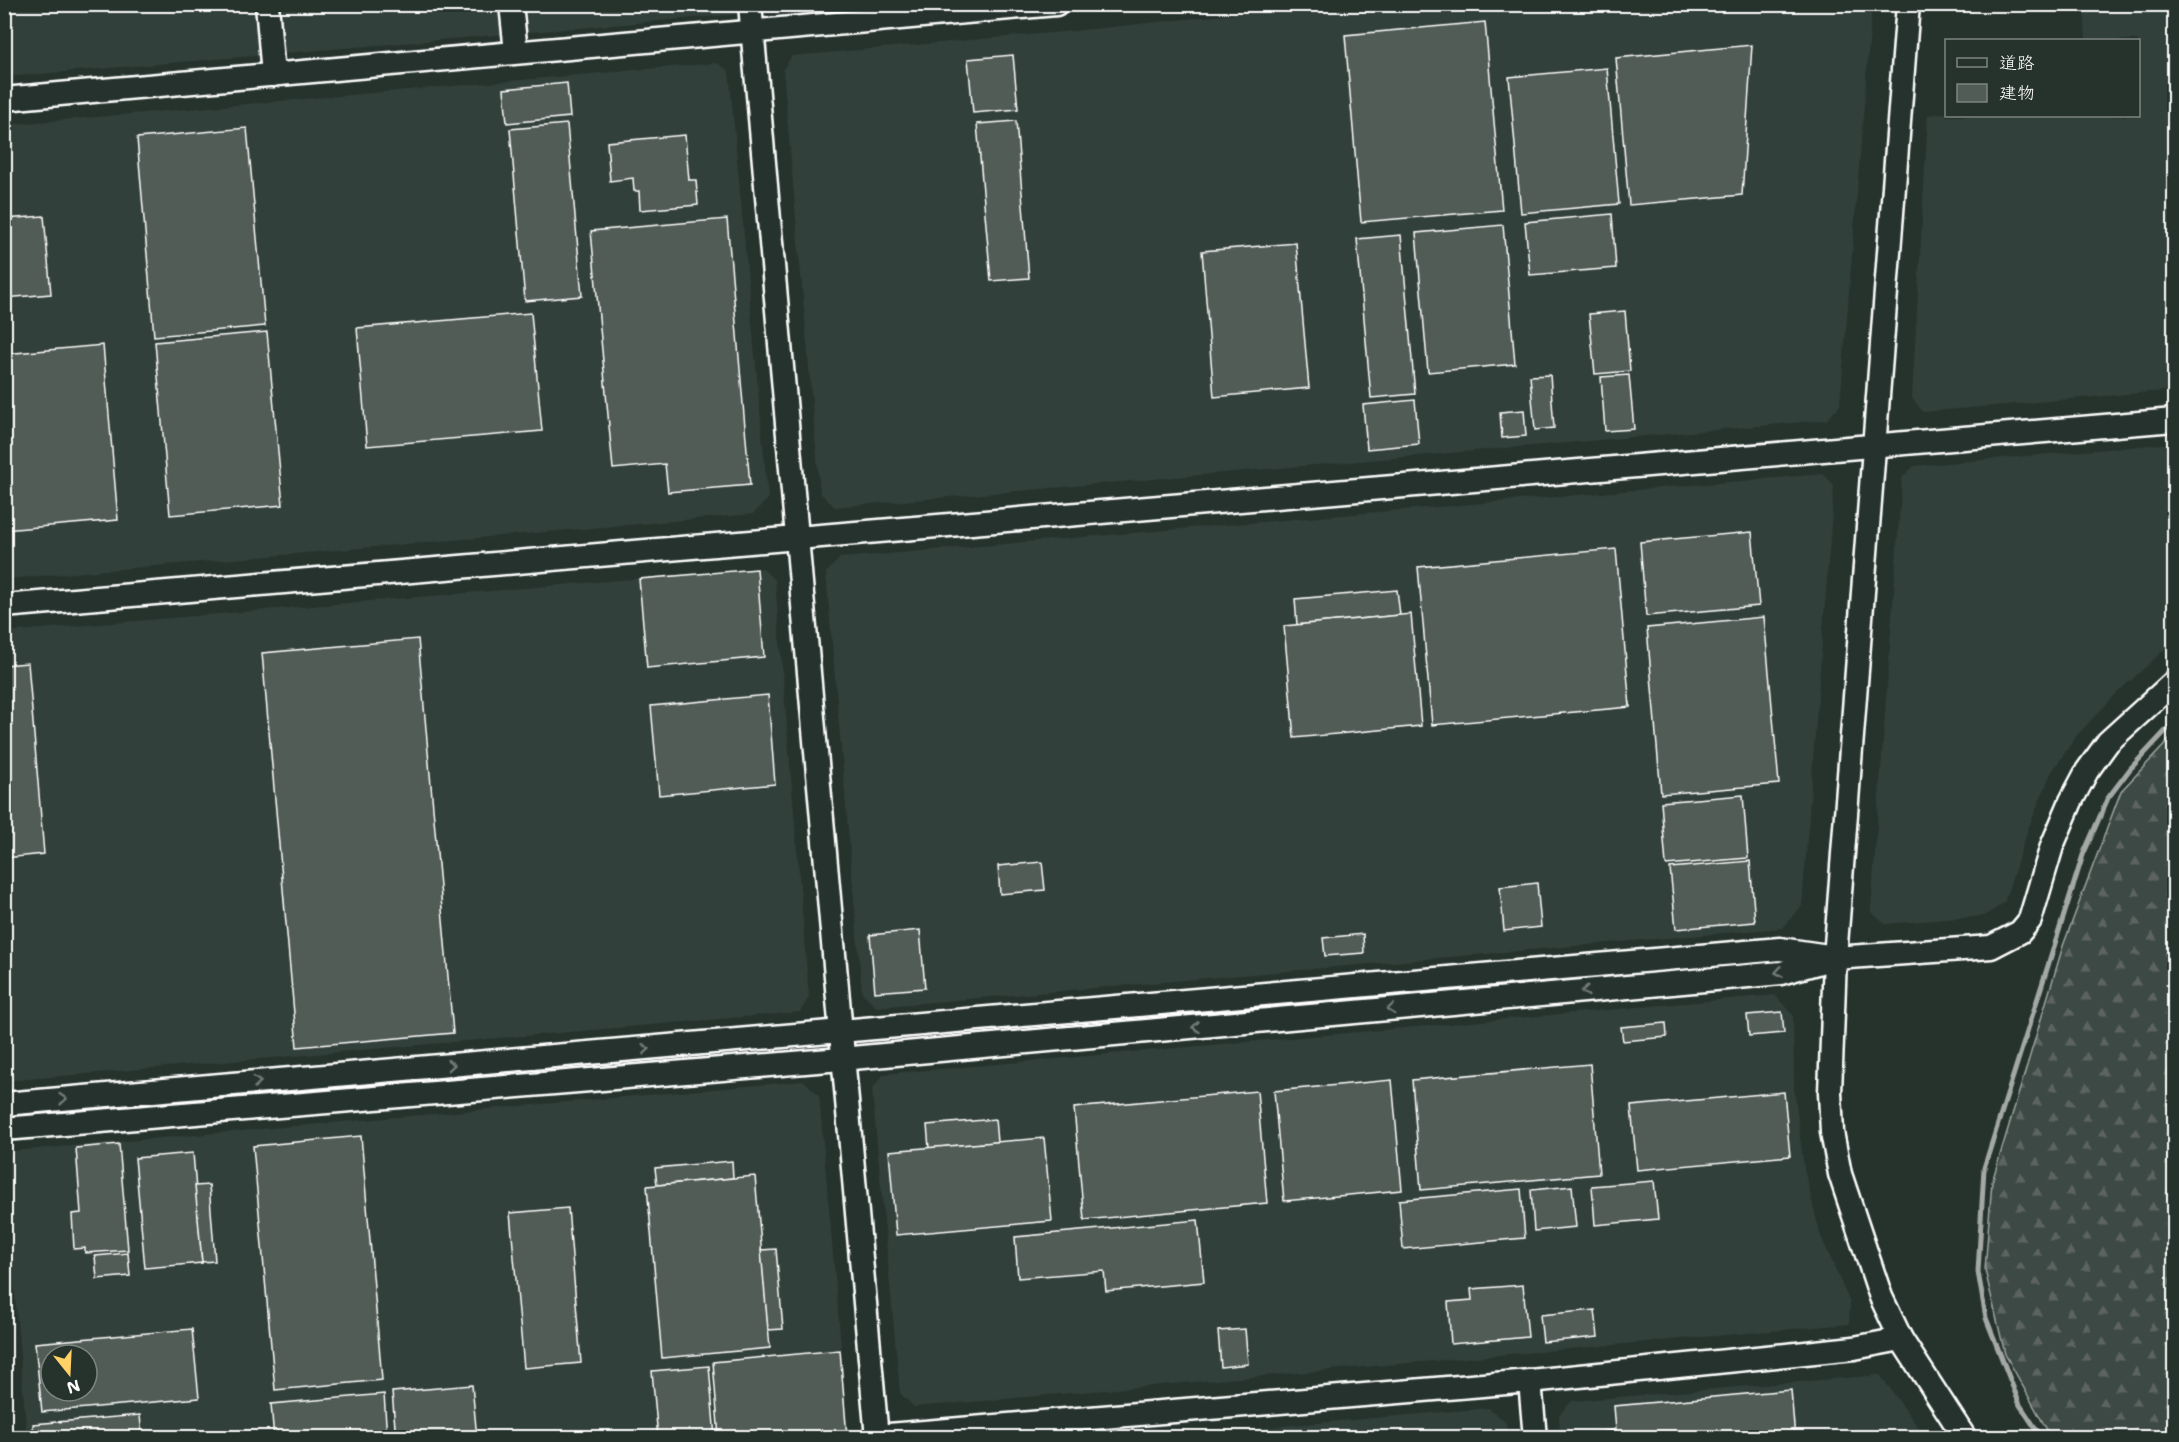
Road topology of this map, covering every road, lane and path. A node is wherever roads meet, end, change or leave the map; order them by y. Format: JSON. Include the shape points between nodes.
{"nodes":[{"id":1,"x":267,"y":4,"type":"edge"},
{"id":2,"x":511,"y":4,"type":"edge"},
{"id":3,"x":750,"y":4,"type":"edge"},
{"id":4,"x":1908,"y":4,"type":"edge"},
{"id":5,"x":1054,"y":5,"type":"edge"},
{"id":6,"x":752,"y":31,"type":"junction"},
{"id":7,"x":516,"y":52,"type":"junction"},
{"id":8,"x":273,"y":75,"type":"junction"},
{"id":9,"x":4,"y":99,"type":"edge"},
{"id":10,"x":2175,"y":420,"type":"edge"},
{"id":11,"x":1873,"y":448,"type":"junction"},
{"id":12,"x":799,"y":537,"type":"junction"},
{"id":13,"x":4,"y":606,"type":"edge"},
{"id":14,"x":2175,"y":682,"type":"edge"},
{"id":15,"x":1835,"y":958,"type":"junction"},
{"id":16,"x":839,"y":1032,"type":"junction"},
{"id":17,"x":841,"y":1059,"type":"junction"},
{"id":18,"x":4,"y":1104,"type":"edge"},
{"id":19,"x":4,"y":1129,"type":"edge"},
{"id":20,"x":1901,"y":1339,"type":"junction"},
{"id":21,"x":1530,"y":1381,"type":"junction"},
{"id":22,"x":877,"y":1437,"type":"edge"},
{"id":23,"x":1535,"y":1437,"type":"edge"},
{"id":24,"x":1965,"y":1437,"type":"edge"}],
"edges":[{"from":1,"to":8,"type":"street"},
{"from":2,"to":7,"type":"street"},
{"from":3,"to":6,"type":"street"},
{"from":4,"to":11,"type":"street"},
{"from":5,"to":6,"type":"street"},
{"from":6,"to":7,"type":"street"},
{"from":6,"to":12,"type":"street"},
{"from":7,"to":8,"type":"street"},
{"from":8,"to":9,"type":"street"},
{"from":10,"to":11,"type":"street"},
{"from":11,"to":12,"type":"street"},
{"from":11,"to":15,"type":"street"},
{"from":12,"to":13,"type":"street"},
{"from":12,"to":16,"type":"street"},
{"from":14,"to":15,"type":"street","via":[[2108,741],[2087,771],[2052,846],[2030,920],[2020,932],[1991,947]]},
{"from":15,"to":16,"type":"street","via":[[1780,949]]},
{"from":15,"to":17,"type":"street","one_way":true,"via":[[1781,973]]},
{"from":15,"to":20,"type":"street","via":[[1830,1093],[1834,1142],[1864,1253]]},
{"from":16,"to":17,"type":"street"},
{"from":18,"to":16,"type":"street","one_way":true},
{"from":17,"to":19,"type":"street"},
{"from":17,"to":22,"type":"street"},
{"from":20,"to":21,"type":"street","via":[[1854,1348]]},
{"from":20,"to":24,"type":"street"},
{"from":21,"to":22,"type":"street"},
{"from":21,"to":23,"type":"street"}]}
